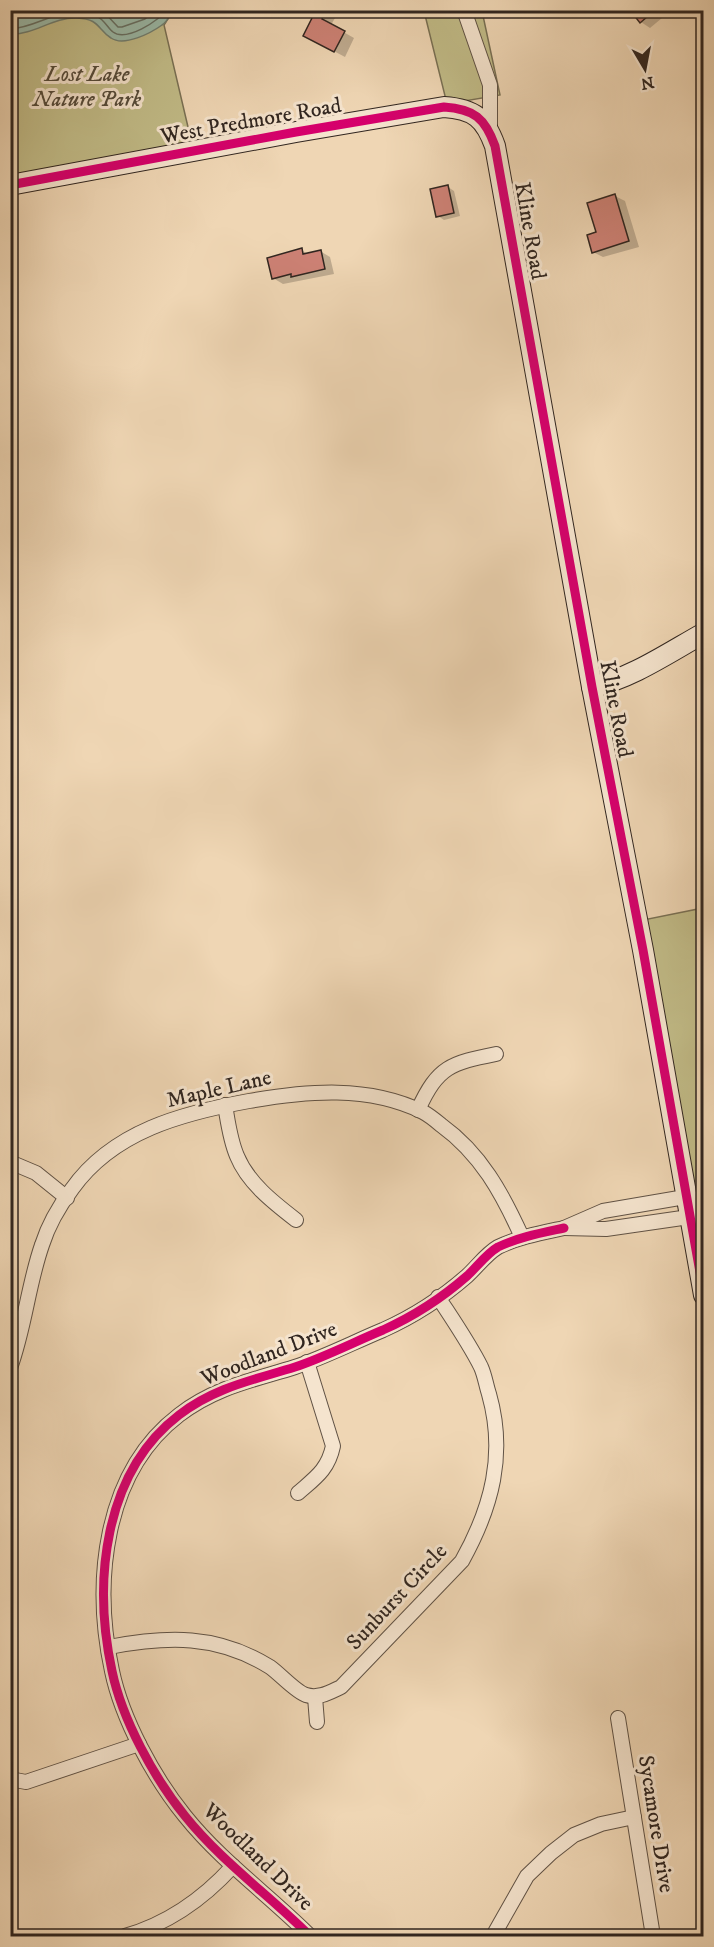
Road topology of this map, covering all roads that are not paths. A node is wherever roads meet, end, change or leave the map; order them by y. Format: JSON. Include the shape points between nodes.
{"nodes":[{"id":1,"x":464,"y":10,"type":"edge"},
{"id":2,"x":490,"y":132,"type":"junction"},
{"id":3,"x":10,"y":185,"type":"edge"},
{"id":4,"x":704,"y":633,"type":"edge"},
{"id":5,"x":592,"y":687,"type":"junction"},
{"id":6,"x":496,"y":1054,"type":"dead end"},
{"id":7,"x":225,"y":1105,"type":"junction"},
{"id":8,"x":418,"y":1110,"type":"junction"},
{"id":9,"x":10,"y":1162,"type":"edge"},
{"id":10,"x":67,"y":1197,"type":"junction"},
{"id":11,"x":685,"y":1197,"type":"junction"},
{"id":12,"x":689,"y":1217,"type":"junction"},
{"id":13,"x":296,"y":1220,"type":"dead end"},
{"id":14,"x":564,"y":1228,"type":"junction"},
{"id":15,"x":522,"y":1237,"type":"junction"},
{"id":16,"x":704,"y":1295,"type":"edge"},
{"id":17,"x":438,"y":1297,"type":"junction"},
{"id":18,"x":307,"y":1362,"type":"junction"},
{"id":19,"x":10,"y":1368,"type":"edge"},
{"id":20,"x":298,"y":1493,"type":"dead end"},
{"id":21,"x":109,"y":1647,"type":"junction"},
{"id":22,"x":315,"y":1696,"type":"junction"},
{"id":23,"x":618,"y":1718,"type":"dead end"},
{"id":24,"x":317,"y":1722,"type":"dead end"},
{"id":25,"x":140,"y":1743,"type":"junction"},
{"id":26,"x":10,"y":1779,"type":"edge"},
{"id":27,"x":633,"y":1817,"type":"junction"},
{"id":28,"x":233,"y":1866,"type":"junction"},
{"id":29,"x":125,"y":1936,"type":"edge"},
{"id":30,"x":310,"y":1936,"type":"edge"},
{"id":31,"x":493,"y":1936,"type":"edge"},
{"id":32,"x":653,"y":1936,"type":"edge"}],
"edges":[{"from":1,"to":2,"type":"street","via":[[490,85]]},
{"from":2,"to":3,"type":"street","name":"West Predmore Road","via":[[475,113],[444,107]]},
{"from":2,"to":5,"type":"street","name":"Kline Road"},
{"from":4,"to":5,"type":"street","via":[[629,675]]},
{"from":5,"to":11,"type":"street","name":"Kline Road","via":[[644,950]]},
{"from":6,"to":8,"type":"street","via":[[455,1064],[442,1072],[429,1086]]},
{"from":7,"to":8,"type":"street","name":"Maple Lane","via":[[323,1091],[392,1101]]},
{"from":7,"to":10,"type":"street","name":"Maple Lane","via":[[176,1117],[130,1137],[99,1158]]},
{"from":7,"to":13,"type":"street","via":[[237,1157],[270,1200]]},
{"from":8,"to":15,"type":"street","name":"Maple Lane","via":[[453,1134],[488,1171]]},
{"from":9,"to":10,"type":"street","via":[[36,1173]]},
{"from":10,"to":19,"type":"street","name":"Maple Lane","via":[[42,1243]]},
{"from":11,"to":12,"type":"street","name":"Kline Road"},
{"from":11,"to":14,"type":"street","name":"Woodland Drive","via":[[603,1211]]},
{"from":12,"to":14,"type":"street","name":"Woodland Drive","via":[[606,1229]]},
{"from":12,"to":16,"type":"street","name":"Kline Road"},
{"from":14,"to":15,"type":"street","name":"Woodland Drive"},
{"from":15,"to":17,"type":"street","name":"Woodland Drive","via":[[495,1249]]},
{"from":17,"to":18,"type":"street","name":"Woodland Drive","via":[[391,1326]]},
{"from":17,"to":22,"type":"street","name":"Sunburst Circle","via":[[482,1370],[498,1437],[494,1480],[474,1539],[462,1561],[341,1687]]},
{"from":18,"to":20,"type":"street","via":[[333,1446],[324,1470]]},
{"from":18,"to":21,"type":"street","name":"Woodland Drive","via":[[213,1393],[179,1415],[153,1439],[127,1478],[108,1534],[105,1581]]},
{"from":21,"to":22,"type":"street","via":[[174,1638],[194,1640],[243,1652],[271,1667],[303,1695]]},
{"from":21,"to":25,"type":"street","name":"Woodland Drive","via":[[112,1672]]},
{"from":22,"to":24,"type":"street"},
{"from":23,"to":27,"type":"street","name":"Sycamore Drive"},
{"from":25,"to":26,"type":"street","via":[[26,1782]]},
{"from":25,"to":28,"type":"street","name":"Woodland Drive","via":[[146,1759],[183,1814]]},
{"from":27,"to":31,"type":"street","via":[[574,1835],[551,1853],[527,1876]]},
{"from":27,"to":32,"type":"street","name":"Sycamore Drive"},
{"from":28,"to":29,"type":"street","via":[[192,1902],[142,1931]]},
{"from":28,"to":30,"type":"street","name":"Woodland Drive"}]}
